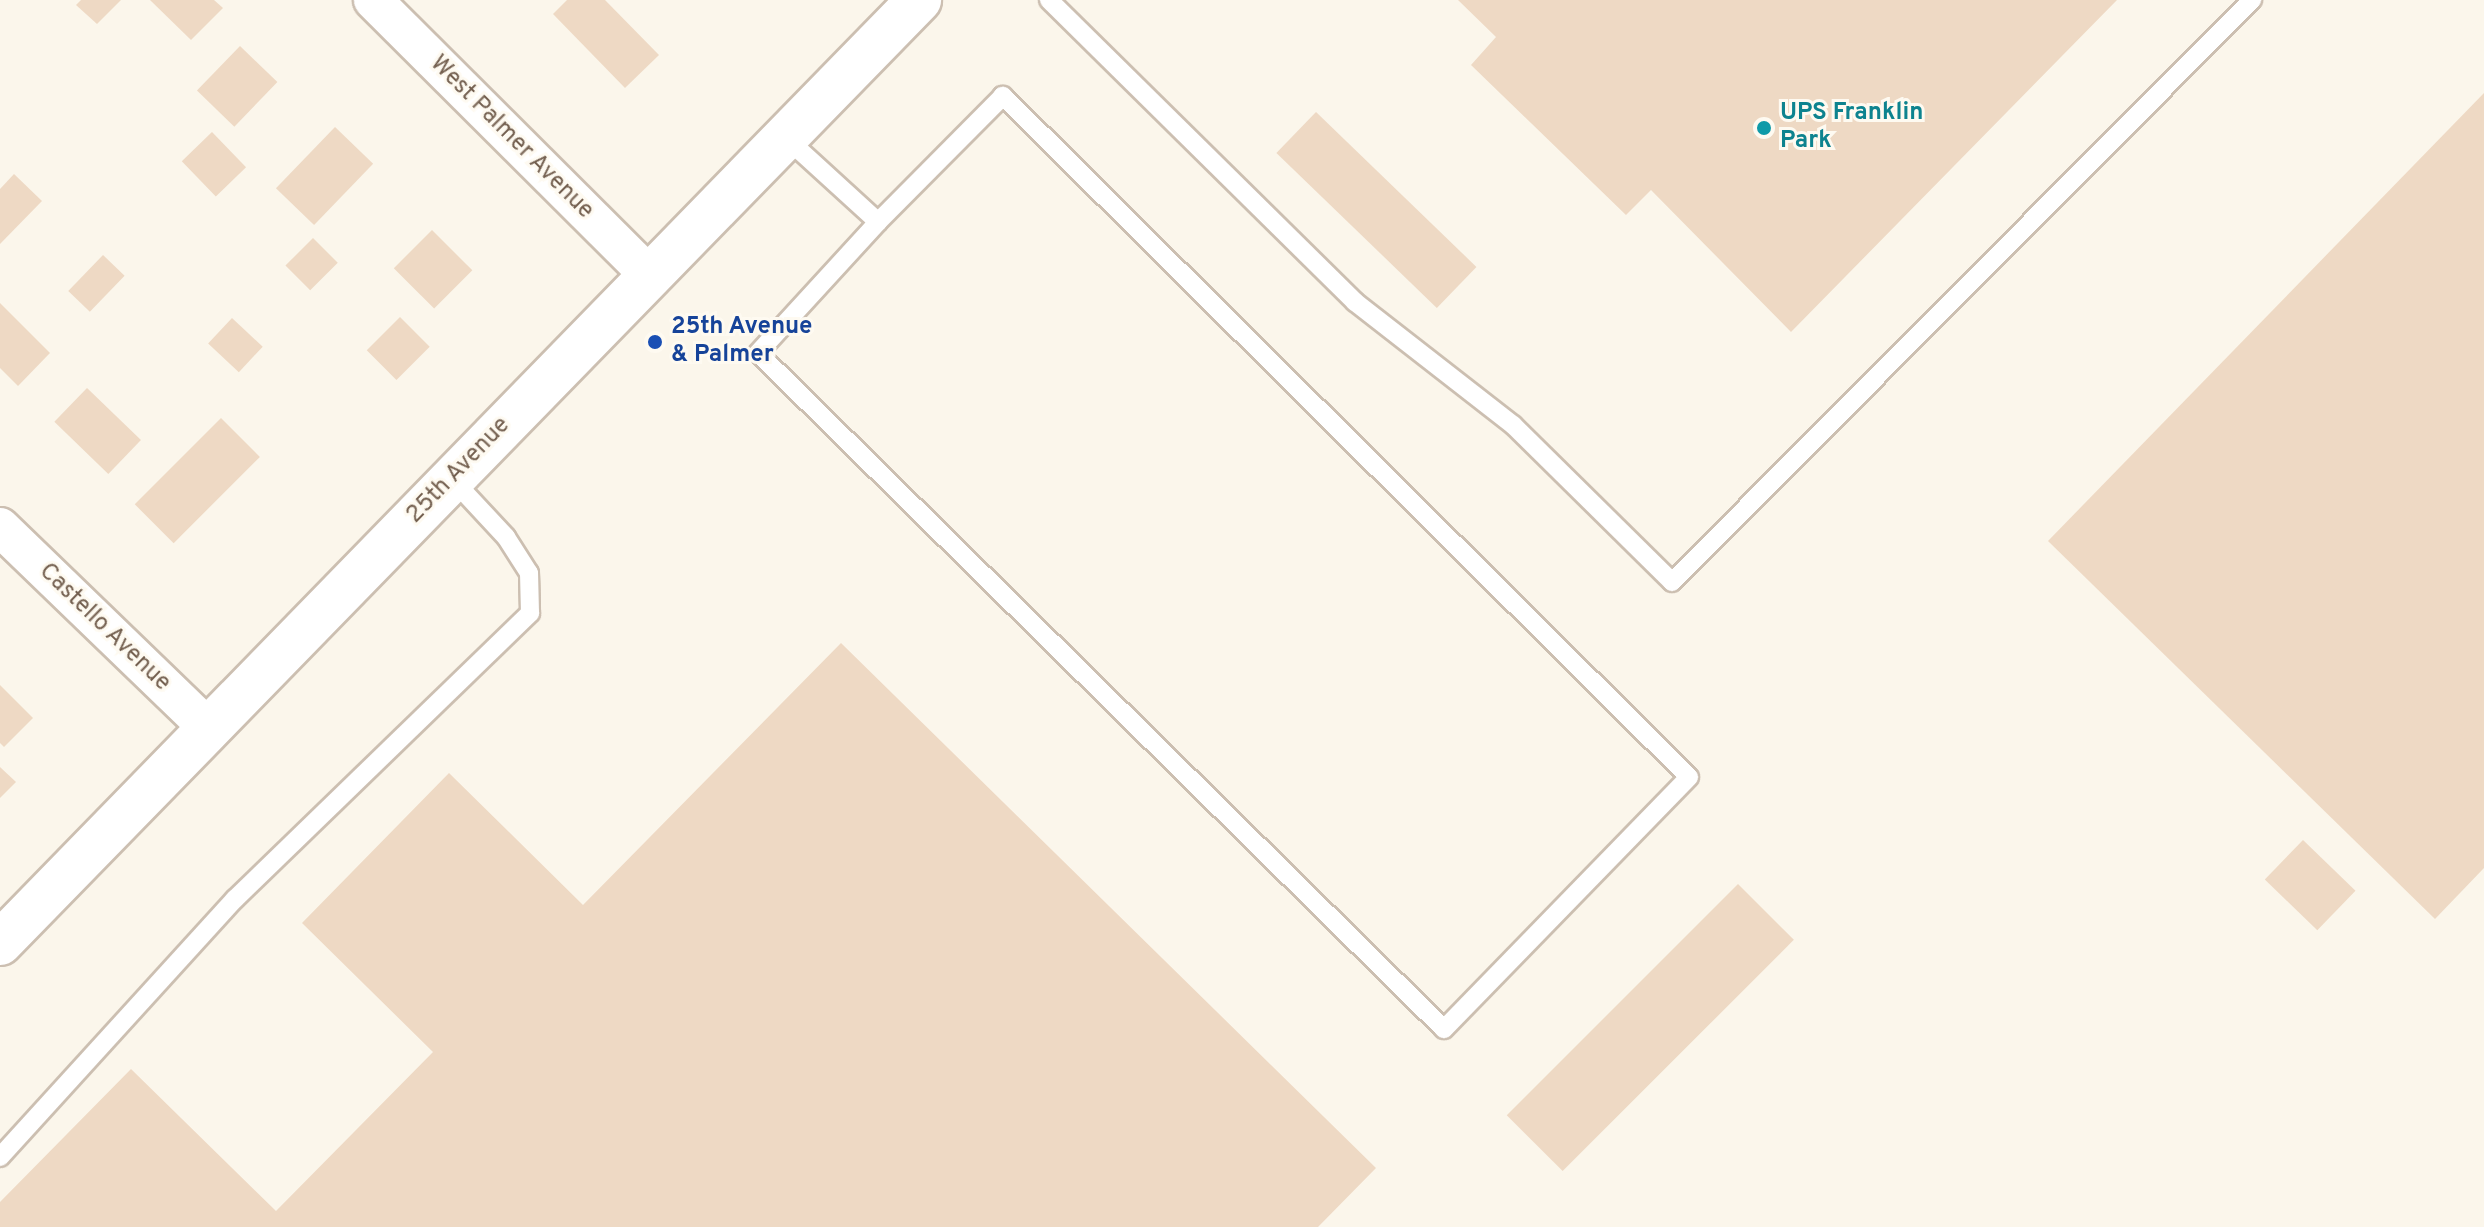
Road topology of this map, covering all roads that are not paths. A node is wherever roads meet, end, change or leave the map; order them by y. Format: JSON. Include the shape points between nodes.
{"nodes":[{"id":1,"x":373,"y":0,"type":"edge"},
{"id":2,"x":919,"y":0,"type":"edge"},
{"id":3,"x":1049,"y":0,"type":"edge"},
{"id":4,"x":2252,"y":0,"type":"edge"},
{"id":5,"x":785,"y":137,"type":"junction"},
{"id":6,"x":878,"y":222,"type":"junction"},
{"id":7,"x":650,"y":276,"type":"junction"},
{"id":8,"x":452,"y":479,"type":"junction"},
{"id":9,"x":0,"y":527,"type":"edge"},
{"id":10,"x":209,"y":729,"type":"junction"},
{"id":11,"x":0,"y":943,"type":"edge"},
{"id":12,"x":0,"y":1157,"type":"edge"}],
"edges":[{"from":1,"to":7,"type":"street","name":"West Palmer Avenue"},
{"from":2,"to":5,"type":"main road","name":"25th Avenue"},
{"from":3,"to":4,"type":"lane","via":[[1355,302],[1513,425],[1672,582]]},
{"from":5,"to":6,"type":"lane"},
{"from":5,"to":7,"type":"main road","name":"25th Avenue"},
{"from":6,"to":6,"type":"lane","via":[[758,353],[1444,1029],[1689,777],[1003,96]]},
{"from":7,"to":8,"type":"main road","name":"25th Avenue"},
{"from":8,"to":10,"type":"main road","name":"25th Avenue"},
{"from":8,"to":12,"type":"lane","via":[[506,537],[529,573],[530,613],[235,899]]},
{"from":9,"to":10,"type":"street","name":"Castello Avenue"},
{"from":10,"to":11,"type":"main road","name":"25th Avenue"}]}
